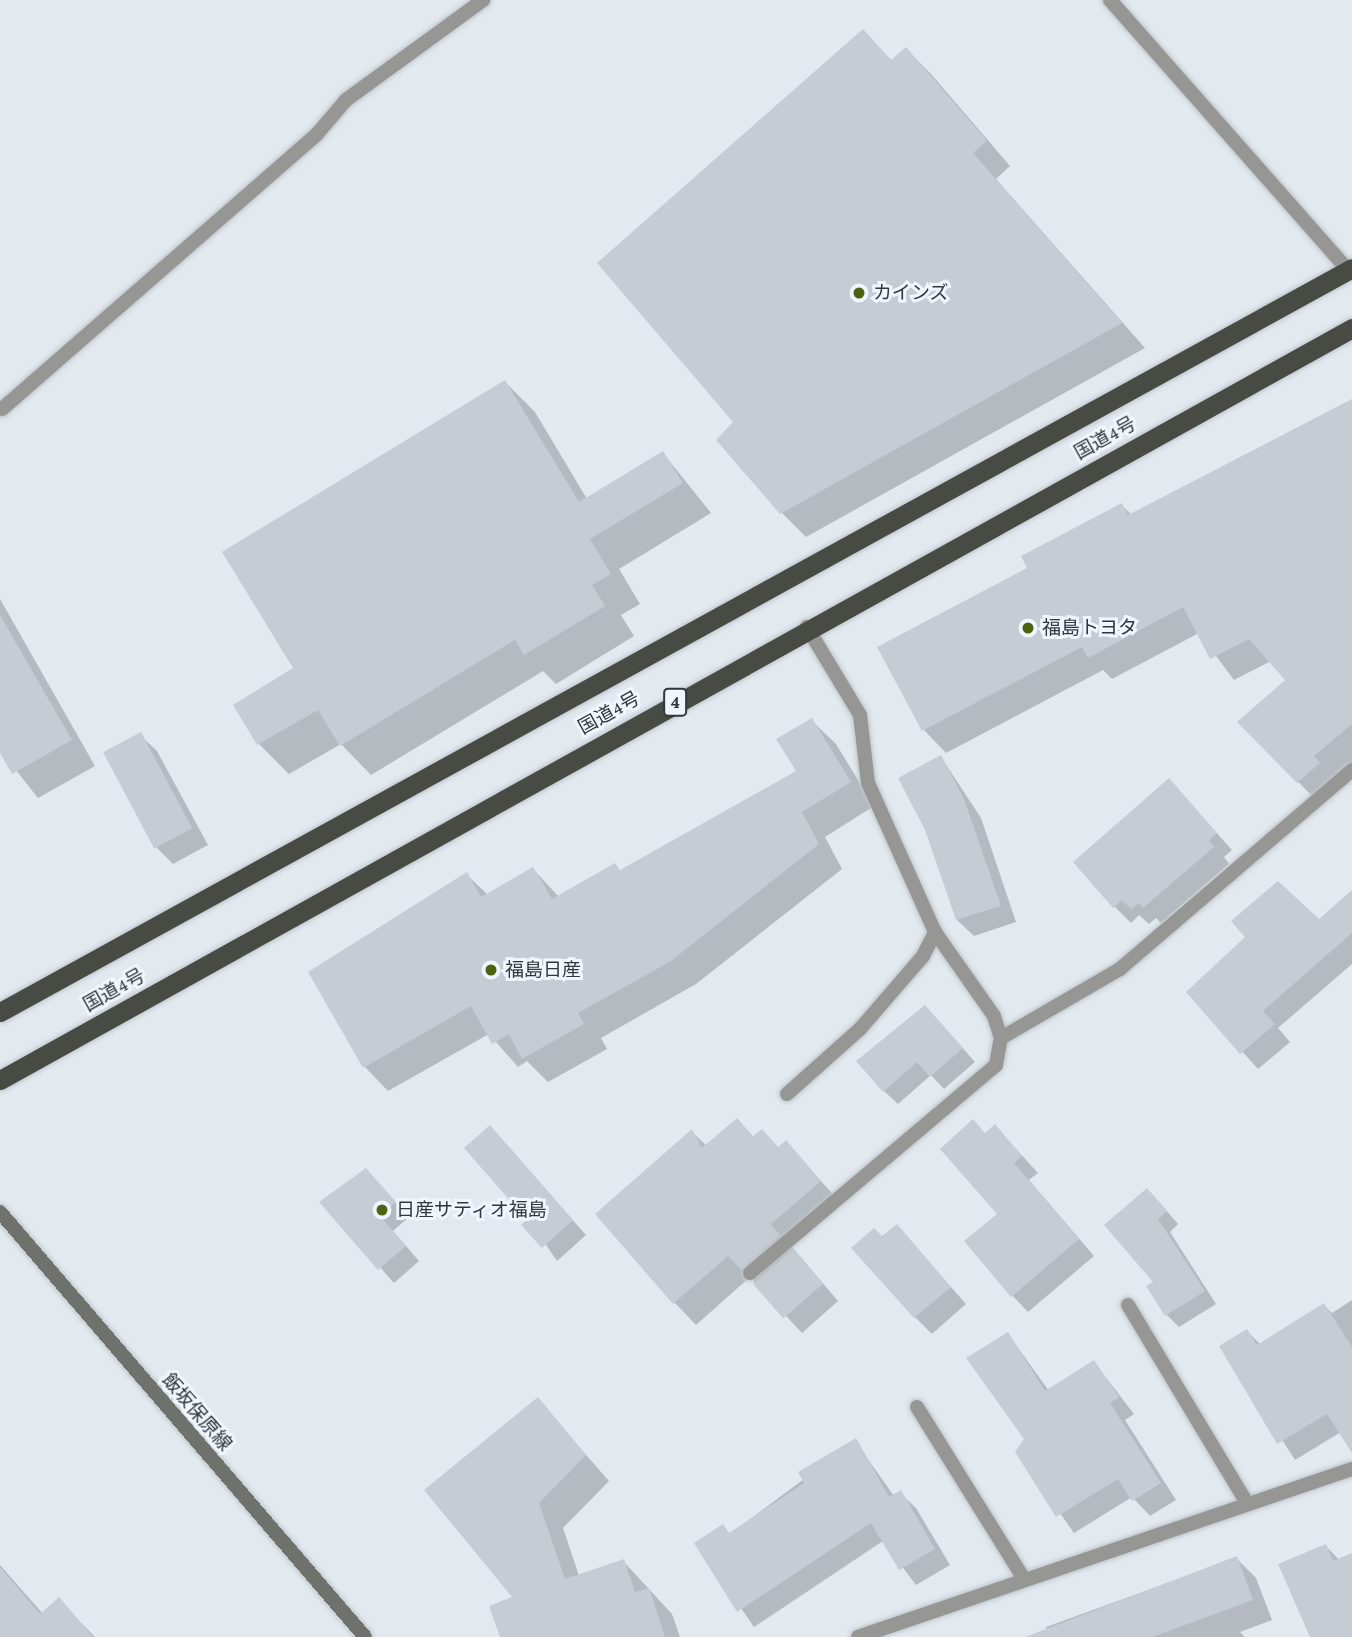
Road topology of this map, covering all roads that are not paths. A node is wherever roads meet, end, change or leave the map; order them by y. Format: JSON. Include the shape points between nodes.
{"nodes":[{"id":1,"x":483,"y":0,"type":"edge"},
{"id":2,"x":1110,"y":0,"type":"edge"},
{"id":3,"x":1350,"y":269,"type":"edge"},
{"id":4,"x":1352,"y":328,"type":"edge"},
{"id":5,"x":2,"y":409,"type":"edge"},
{"id":6,"x":807,"y":627,"type":"junction"},
{"id":7,"x":1352,"y":770,"type":"edge"},
{"id":8,"x":934,"y":932,"type":"junction"},
{"id":9,"x":0,"y":1012,"type":"edge"},
{"id":10,"x":1001,"y":1038,"type":"junction"},
{"id":11,"x":0,"y":1080,"type":"edge"},
{"id":12,"x":787,"y":1094,"type":"dead end"},
{"id":13,"x":0,"y":1212,"type":"edge"},
{"id":14,"x":750,"y":1273,"type":"dead end"},
{"id":15,"x":1128,"y":1305,"type":"dead end"},
{"id":16,"x":917,"y":1407,"type":"dead end"},
{"id":17,"x":1351,"y":1471,"type":"edge"},
{"id":18,"x":1246,"y":1501,"type":"junction"},
{"id":19,"x":1024,"y":1579,"type":"junction"},
{"id":20,"x":365,"y":1637,"type":"edge"},
{"id":21,"x":858,"y":1637,"type":"edge"}],
"edges":[{"from":1,"to":5,"type":"street","via":[[346,100],[317,134]]},
{"from":2,"to":3,"type":"street"},
{"from":3,"to":9,"type":"highway","name":"国道4号"},
{"from":4,"to":6,"type":"highway","name":"国道4号","number":"4"},
{"from":6,"to":8,"type":"street","via":[[860,715],[868,783]]},
{"from":6,"to":11,"type":"highway","name":"国道4号","number":"4"},
{"from":7,"to":10,"type":"street","via":[[1120,969]]},
{"from":8,"to":10,"type":"street","via":[[994,1016]]},
{"from":8,"to":12,"type":"street","via":[[923,956],[860,1029]]},
{"from":10,"to":14,"type":"street","via":[[996,1065]]},
{"from":13,"to":20,"type":"main road","name":"飯坂保原線"},
{"from":15,"to":18,"type":"street"},
{"from":16,"to":19,"type":"street"},
{"from":17,"to":18,"type":"street"},
{"from":18,"to":19,"type":"street"},
{"from":19,"to":21,"type":"street"}]}
